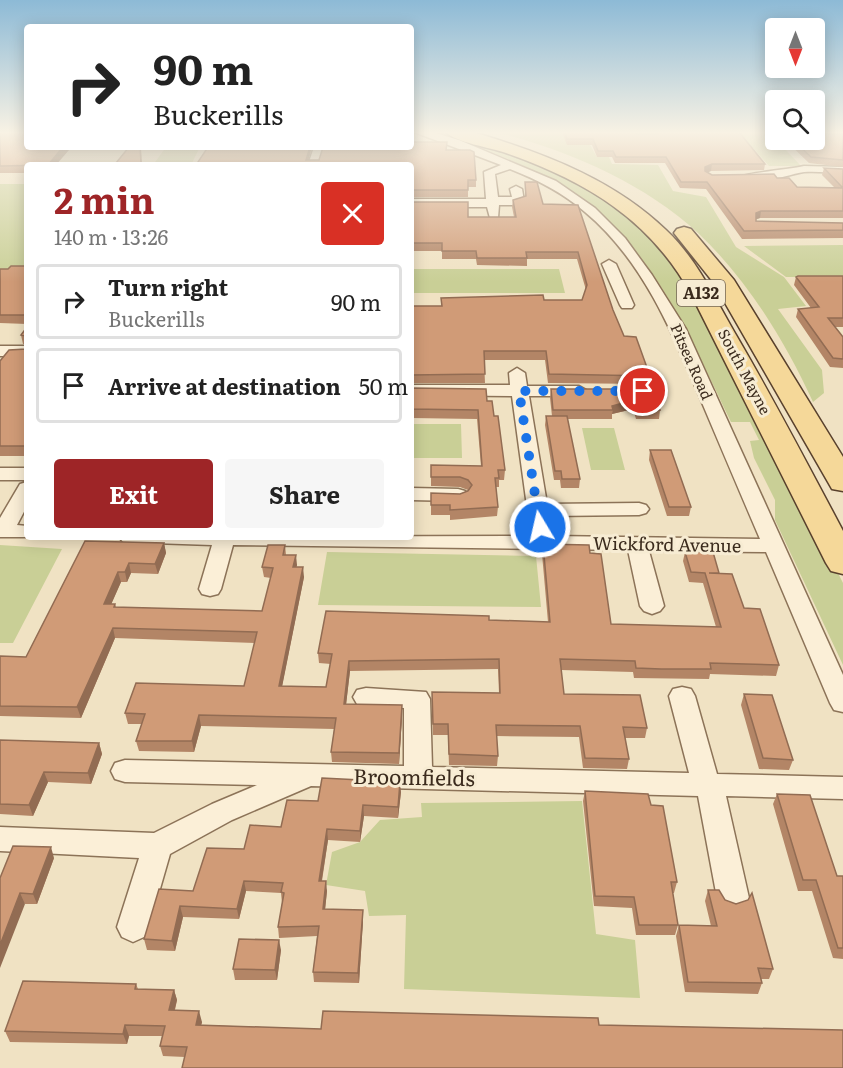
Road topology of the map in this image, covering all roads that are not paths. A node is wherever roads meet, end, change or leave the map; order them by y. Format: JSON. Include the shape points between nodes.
{"nodes":[{"id":1,"x":491,"y":182,"type":"edge"},
{"id":2,"x":547,"y":182,"type":"edge"},
{"id":3,"x":587,"y":182,"type":"edge"},
{"id":4,"x":607,"y":182,"type":"edge"},
{"id":5,"x":516,"y":189,"type":"dead end"},
{"id":6,"x":414,"y":203,"type":"edge"},
{"id":7,"x":493,"y":207,"type":"junction"},
{"id":8,"x":609,"y":264,"type":"dead end"},
{"id":9,"x":651,"y":282,"type":"junction"},
{"id":10,"x":617,"y":283,"type":"junction"},
{"id":11,"x":627,"y":305,"type":"dead end"},
{"id":12,"x":0,"y":351,"type":"edge"},
{"id":13,"x":24,"y":351,"type":"edge"},
{"id":14,"x":518,"y":382,"type":"junction"},
{"id":15,"x":414,"y":390,"type":"edge"},
{"id":16,"x":598,"y":391,"type":"edge"},
{"id":17,"x":0,"y":474,"type":"edge"},
{"id":18,"x":24,"y":474,"type":"edge"},
{"id":19,"x":843,"y":482,"type":"edge"},
{"id":20,"x":24,"y":493,"type":"edge"},
{"id":21,"x":414,"y":495,"type":"edge"},
{"id":22,"x":459,"y":495,"type":"edge"},
{"id":23,"x":639,"y":509,"type":"dead end"},
{"id":24,"x":537,"y":510,"type":"junction"},
{"id":25,"x":1,"y":531,"type":"edge"},
{"id":26,"x":24,"y":532,"type":"edge"},
{"id":27,"x":224,"y":540,"type":"edge"},
{"id":28,"x":394,"y":540,"type":"edge"},
{"id":29,"x":543,"y":543,"type":"junction"},
{"id":30,"x":637,"y":544,"type":"junction"},
{"id":31,"x":772,"y":546,"type":"junction"},
{"id":32,"x":843,"y":563,"type":"edge"},
{"id":33,"x":210,"y":589,"type":"dead end"},
{"id":34,"x":652,"y":606,"type":"dead end"},
{"id":35,"x":682,"y":696,"type":"dead end"},
{"id":36,"x":366,"y":697,"type":"dead end"},
{"id":37,"x":843,"y":703,"type":"edge"},
{"id":38,"x":125,"y":771,"type":"dead end"},
{"id":39,"x":309,"y":775,"type":"junction"},
{"id":40,"x":418,"y":778,"type":"junction"},
{"id":41,"x":708,"y":786,"type":"junction"},
{"id":42,"x":843,"y":788,"type":"edge"},
{"id":43,"x":0,"y":839,"type":"edge"},
{"id":44,"x":156,"y":846,"type":"junction"},
{"id":45,"x":733,"y":898,"type":"dead end"},
{"id":46,"x":133,"y":927,"type":"dead end"}],
"edges":[{"from":1,"to":7,"type":"street"},
{"from":2,"to":9,"type":"street","name":"Pitsea Road","via":[[587,207],[622,242]]},
{"from":3,"to":32,"type":"main road","name":"South Mayne","number":"A132","via":[[641,218],[674,250],[746,373]]},
{"from":4,"to":19,"type":"main road","name":"South Mayne","number":"A132","via":[[681,230],[723,280]]},
{"from":5,"to":7,"type":"street","via":[[518,201]]},
{"from":6,"to":7,"type":"street"},
{"from":8,"to":10,"type":"street"},
{"from":9,"to":10,"type":"street"},
{"from":9,"to":31,"type":"street","name":"Pitsea Road","via":[[678,329]]},
{"from":10,"to":11,"type":"street"},
{"from":12,"to":13,"type":"street"},
{"from":14,"to":15,"type":"street"},
{"from":14,"to":16,"type":"street"},
{"from":14,"to":24,"type":"street"},
{"from":17,"to":18,"type":"street"},
{"from":20,"to":25,"type":"street"},
{"from":21,"to":22,"type":"street"},
{"from":23,"to":24,"type":"street"},
{"from":24,"to":29,"type":"street"},
{"from":25,"to":26,"type":"street"},
{"from":27,"to":33,"type":"street"},
{"from":28,"to":29,"type":"street","name":"Wickford Avenue"},
{"from":29,"to":30,"type":"street","name":"Wickford Avenue"},
{"from":30,"to":31,"type":"street","name":"Wickford Avenue"},
{"from":30,"to":34,"type":"street"},
{"from":31,"to":37,"type":"street","name":"Pitsea Road"},
{"from":35,"to":41,"type":"street"},
{"from":36,"to":40,"type":"street","via":[[417,699]]},
{"from":38,"to":39,"type":"street"},
{"from":39,"to":40,"type":"street","name":"Broomfields"},
{"from":39,"to":44,"type":"street","name":"Broomfields","via":[[222,812]]},
{"from":40,"to":41,"type":"street","name":"Broomfields"},
{"from":41,"to":42,"type":"street","name":"Broomfields"},
{"from":41,"to":45,"type":"street"},
{"from":43,"to":44,"type":"street","name":"Broomfields"},
{"from":44,"to":46,"type":"street"}]}
